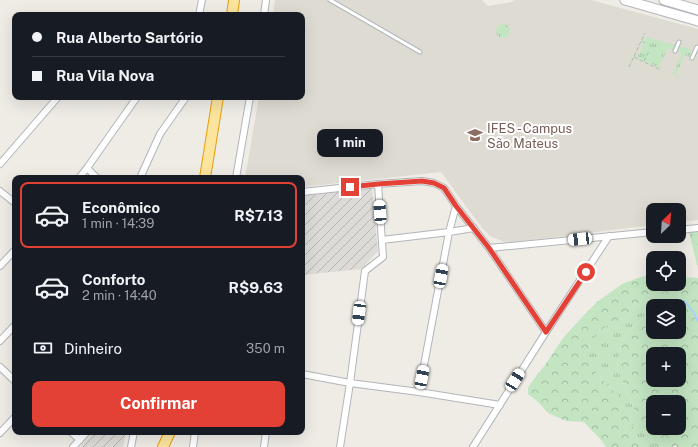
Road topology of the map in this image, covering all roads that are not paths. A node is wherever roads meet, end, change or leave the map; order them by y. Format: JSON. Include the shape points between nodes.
{"nodes":[{"id":1,"x":202,"y":0,"type":"edge"},
{"id":2,"x":234,"y":0,"type":"edge"},
{"id":3,"x":266,"y":0,"type":"edge"},
{"id":4,"x":330,"y":0,"type":"edge"},
{"id":5,"x":625,"y":0,"type":"edge"},
{"id":6,"x":664,"y":0,"type":"edge"},
{"id":7,"x":698,"y":10,"type":"edge"},
{"id":8,"x":200,"y":12,"type":"edge"},
{"id":9,"x":232,"y":12,"type":"edge"},
{"id":10,"x":264,"y":12,"type":"edge"},
{"id":11,"x":698,"y":21,"type":"edge"},
{"id":12,"x":679,"y":42,"type":"dead end"},
{"id":13,"x":697,"y":47,"type":"dead end"},
{"id":14,"x":675,"y":51,"type":"dead end"},
{"id":15,"x":420,"y":52,"type":"dead end"},
{"id":16,"x":692,"y":58,"type":"dead end"},
{"id":17,"x":55,"y":100,"type":"edge"},
{"id":18,"x":135,"y":100,"type":"edge"},
{"id":19,"x":184,"y":100,"type":"edge"},
{"id":20,"x":218,"y":100,"type":"edge"},
{"id":21,"x":249,"y":100,"type":"edge"},
{"id":22,"x":0,"y":164,"type":"edge"},
{"id":23,"x":87,"y":168,"type":"junction"},
{"id":24,"x":81,"y":175,"type":"edge"},
{"id":25,"x":94,"y":175,"type":"edge"},
{"id":26,"x":141,"y":175,"type":"edge"},
{"id":27,"x":205,"y":175,"type":"edge"},
{"id":28,"x":237,"y":175,"type":"edge"},
{"id":29,"x":378,"y":184,"type":"junction"},
{"id":30,"x":0,"y":191,"type":"edge"},
{"id":31,"x":305,"y":192,"type":"edge"},
{"id":32,"x":12,"y":201,"type":"edge"},
{"id":33,"x":456,"y":206,"type":"junction"},
{"id":34,"x":474,"y":228,"type":"junction"},
{"id":35,"x":698,"y":228,"type":"edge"},
{"id":36,"x":686,"y":229,"type":"edge"},
{"id":37,"x":449,"y":232,"type":"junction"},
{"id":38,"x":646,"y":233,"type":"edge"},
{"id":39,"x":609,"y":236,"type":"junction"},
{"id":40,"x":382,"y":240,"type":"junction"},
{"id":41,"x":489,"y":248,"type":"junction"},
{"id":42,"x":12,"y":253,"type":"edge"},
{"id":43,"x":0,"y":266,"type":"edge"},
{"id":44,"x":12,"y":328,"type":"edge"},
{"id":45,"x":546,"y":332,"type":"junction"},
{"id":46,"x":0,"y":341,"type":"edge"},
{"id":47,"x":0,"y":367,"type":"edge"},
{"id":48,"x":305,"y":375,"type":"edge"},
{"id":49,"x":12,"y":378,"type":"edge"},
{"id":50,"x":350,"y":383,"type":"junction"},
{"id":51,"x":419,"y":392,"type":"junction"},
{"id":52,"x":500,"y":405,"type":"junction"},
{"id":53,"x":12,"y":420,"type":"edge"},
{"id":54,"x":0,"y":433,"type":"edge"},
{"id":55,"x":74,"y":435,"type":"edge"},
{"id":56,"x":84,"y":435,"type":"edge"},
{"id":57,"x":133,"y":435,"type":"edge"},
{"id":58,"x":161,"y":435,"type":"edge"},
{"id":59,"x":164,"y":435,"type":"edge"},
{"id":60,"x":168,"y":435,"type":"edge"},
{"id":61,"x":195,"y":435,"type":"edge"},
{"id":62,"x":266,"y":435,"type":"edge"},
{"id":63,"x":80,"y":440,"type":"junction"},
{"id":64,"x":73,"y":447,"type":"edge"},
{"id":65,"x":131,"y":447,"type":"edge"},
{"id":66,"x":162,"y":447,"type":"edge"},
{"id":67,"x":193,"y":447,"type":"edge"},
{"id":68,"x":264,"y":447,"type":"edge"},
{"id":69,"x":340,"y":447,"type":"edge"},
{"id":70,"x":473,"y":447,"type":"edge"}],
"edges":[{"from":1,"to":8,"type":"street"},
{"from":2,"to":9,"type":"highway"},
{"from":3,"to":10,"type":"street"},
{"from":4,"to":15,"type":"lane"},
{"from":5,"to":11,"type":"main road"},
{"from":6,"to":7,"type":"main road"},
{"from":12,"to":14,"type":"lane"},
{"from":13,"to":16,"type":"lane"},
{"from":17,"to":22,"type":"street"},
{"from":18,"to":23,"type":"street"},
{"from":19,"to":26,"type":"street","via":[[160,134]]},
{"from":20,"to":27,"type":"highway"},
{"from":21,"to":28,"type":"street"},
{"from":23,"to":24,"type":"street"},
{"from":23,"to":25,"type":"street"},
{"from":29,"to":31,"type":"street"},
{"from":29,"to":33,"type":"street","via":[[422,181],[434,183],[444,188]]},
{"from":29,"to":40,"type":"street"},
{"from":30,"to":32,"type":"street"},
{"from":33,"to":34,"type":"street"},
{"from":33,"to":37,"type":"street"},
{"from":34,"to":37,"type":"street"},
{"from":34,"to":41,"type":"street"},
{"from":35,"to":36,"type":"street"},
{"from":37,"to":40,"type":"street"},
{"from":37,"to":51,"type":"street"},
{"from":38,"to":39,"type":"street"},
{"from":39,"to":41,"type":"street"},
{"from":39,"to":45,"type":"street"},
{"from":40,"to":50,"type":"street","via":[[383,257],[365,271]]},
{"from":41,"to":45,"type":"street"},
{"from":42,"to":43,"type":"street"},
{"from":44,"to":46,"type":"street"},
{"from":45,"to":52,"type":"street"},
{"from":47,"to":49,"type":"street"},
{"from":48,"to":50,"type":"street"},
{"from":50,"to":51,"type":"street"},
{"from":50,"to":69,"type":"street"},
{"from":51,"to":52,"type":"street"},
{"from":52,"to":70,"type":"street"},
{"from":53,"to":54,"type":"street"},
{"from":55,"to":63,"type":"street"},
{"from":56,"to":63,"type":"street"},
{"from":57,"to":65,"type":"street"},
{"from":58,"to":66,"type":"highway"},
{"from":59,"to":66,"type":"highway"},
{"from":60,"to":66,"type":"highway"},
{"from":61,"to":67,"type":"street"},
{"from":62,"to":68,"type":"street"},
{"from":63,"to":64,"type":"street"}]}
